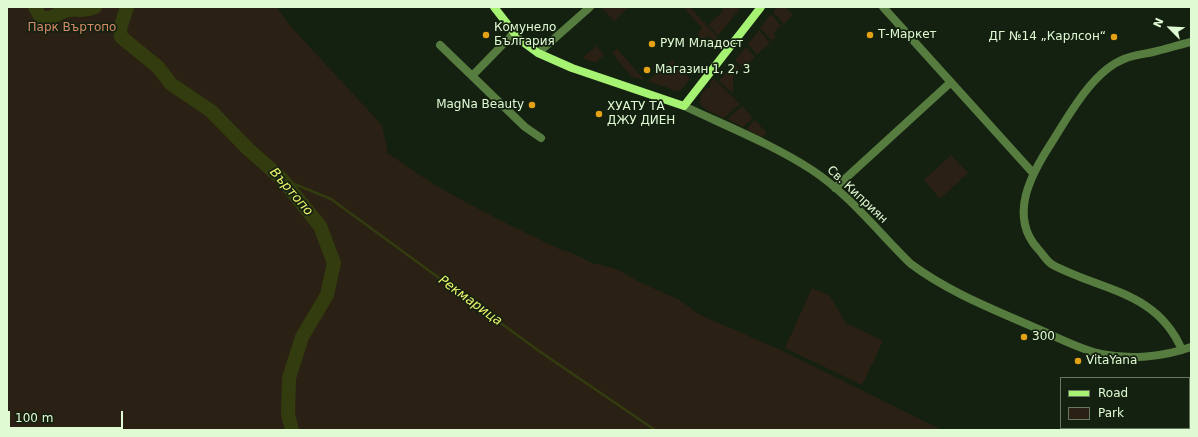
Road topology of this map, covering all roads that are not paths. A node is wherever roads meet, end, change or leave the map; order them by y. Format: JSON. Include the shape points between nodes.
{"nodes":[{"id":1,"x":494,"y":7,"type":"edge"},
{"id":2,"x":590,"y":7,"type":"edge"},
{"id":3,"x":760,"y":7,"type":"edge"},
{"id":4,"x":883,"y":7,"type":"edge"},
{"id":5,"x":514,"y":33,"type":"junction"},
{"id":6,"x":1191,"y":42,"type":"edge"},
{"id":7,"x":440,"y":45,"type":"dead end"},
{"id":8,"x":538,"y":54,"type":"junction"},
{"id":9,"x":472,"y":76,"type":"junction"},
{"id":10,"x":951,"y":82,"type":"junction"},
{"id":11,"x":684,"y":106,"type":"junction"},
{"id":12,"x":541,"y":138,"type":"dead end"},
{"id":13,"x":1033,"y":173,"type":"junction"},
{"id":14,"x":836,"y":188,"type":"junction"},
{"id":15,"x":1191,"y":347,"type":"edge"},
{"id":16,"x":1182,"y":350,"type":"junction"}],
"edges":[{"from":1,"to":5,"type":"street","name":"Св. Киприян"},
{"from":2,"to":8,"type":"street"},
{"from":3,"to":11,"type":"street"},
{"from":4,"to":10,"type":"street"},
{"from":5,"to":8,"type":"street","name":"Св. Киприян"},
{"from":5,"to":9,"type":"street"},
{"from":6,"to":13,"type":"street","via":[[1123,59],[1098,76]]},
{"from":7,"to":9,"type":"street"},
{"from":8,"to":11,"type":"street","name":"Св. Киприян"},
{"from":9,"to":12,"type":"street","via":[[525,127]]},
{"from":10,"to":13,"type":"street"},
{"from":10,"to":14,"type":"street"},
{"from":11,"to":14,"type":"street","name":"Св. Киприян","via":[[788,156]]},
{"from":13,"to":16,"type":"street","via":[[1024,200],[1024,224],[1034,245],[1051,264],[1134,298],[1156,314],[1176,336]]},
{"from":14,"to":16,"type":"street","name":"Св. Киприян","via":[[911,264],[967,298],[1100,354],[1134,357]]},
{"from":15,"to":16,"type":"street","name":"Св. Киприян"}]}
